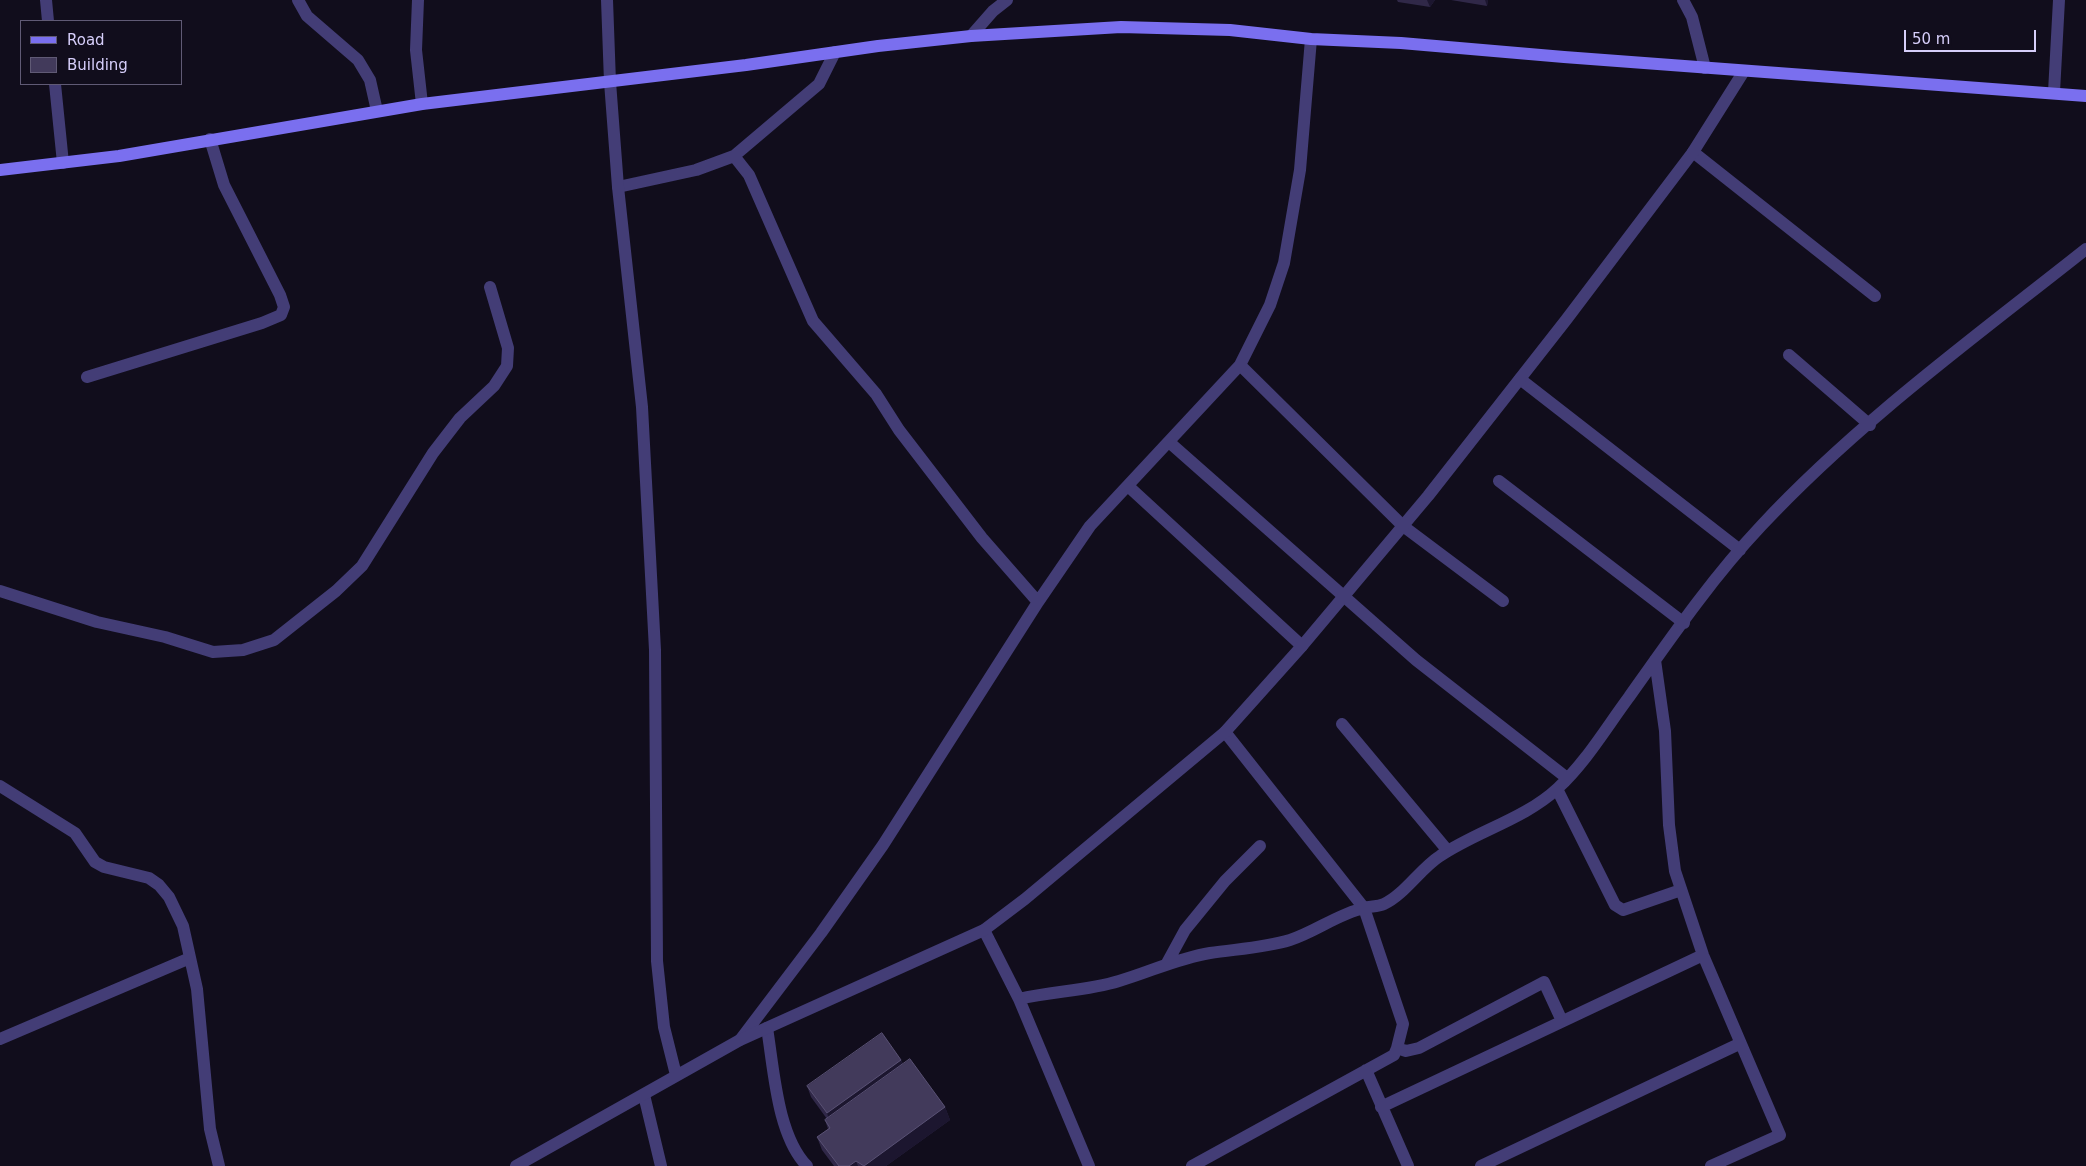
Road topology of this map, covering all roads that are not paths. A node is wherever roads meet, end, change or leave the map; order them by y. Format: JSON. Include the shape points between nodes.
{"nodes":[{"id":1,"x":46,"y":0,"type":"edge"},
{"id":2,"x":298,"y":0,"type":"edge"},
{"id":3,"x":418,"y":0,"type":"edge"},
{"id":4,"x":607,"y":0,"type":"edge"},
{"id":5,"x":1007,"y":0,"type":"edge"},
{"id":6,"x":1683,"y":0,"type":"edge"},
{"id":7,"x":2059,"y":0,"type":"edge"},
{"id":8,"x":48,"y":20,"type":"edge"},
{"id":9,"x":971,"y":36,"type":"junction"},
{"id":10,"x":1311,"y":39,"type":"junction"},
{"id":11,"x":835,"y":52,"type":"junction"},
{"id":12,"x":1705,"y":68,"type":"junction"},
{"id":13,"x":1744,"y":71,"type":"junction"},
{"id":14,"x":610,"y":82,"type":"junction"},
{"id":15,"x":55,"y":85,"type":"edge"},
{"id":16,"x":2054,"y":92,"type":"junction"},
{"id":17,"x":2086,"y":96,"type":"edge"},
{"id":18,"x":422,"y":104,"type":"junction"},
{"id":19,"x":377,"y":111,"type":"junction"},
{"id":20,"x":210,"y":139,"type":"junction"},
{"id":21,"x":1693,"y":152,"type":"junction"},
{"id":22,"x":734,"y":156,"type":"junction"},
{"id":23,"x":63,"y":163,"type":"junction"},
{"id":24,"x":0,"y":170,"type":"edge"},
{"id":25,"x":618,"y":187,"type":"junction"},
{"id":26,"x":2086,"y":249,"type":"edge"},
{"id":27,"x":490,"y":287,"type":"dead end"},
{"id":28,"x":1875,"y":296,"type":"dead end"},
{"id":29,"x":1789,"y":355,"type":"dead end"},
{"id":30,"x":1240,"y":365,"type":"junction"},
{"id":31,"x":87,"y":376,"type":"dead end"},
{"id":32,"x":1520,"y":379,"type":"junction"},
{"id":33,"x":1870,"y":424,"type":"junction"},
{"id":34,"x":1169,"y":442,"type":"junction"},
{"id":35,"x":1499,"y":481,"type":"dead end"},
{"id":36,"x":1128,"y":486,"type":"junction"},
{"id":37,"x":1402,"y":526,"type":"junction"},
{"id":38,"x":1740,"y":550,"type":"junction"},
{"id":39,"x":0,"y":591,"type":"edge"},
{"id":40,"x":1344,"y":596,"type":"junction"},
{"id":41,"x":1503,"y":601,"type":"dead end"},
{"id":42,"x":1038,"y":602,"type":"junction"},
{"id":43,"x":1684,"y":623,"type":"junction"},
{"id":44,"x":1302,"y":646,"type":"junction"},
{"id":45,"x":1655,"y":660,"type":"junction"},
{"id":46,"x":1342,"y":724,"type":"dead end"},
{"id":47,"x":1225,"y":732,"type":"junction"},
{"id":48,"x":1567,"y":778,"type":"junction"},
{"id":49,"x":0,"y":786,"type":"edge"},
{"id":50,"x":1557,"y":789,"type":"junction"},
{"id":51,"x":1260,"y":846,"type":"dead end"},
{"id":52,"x":1448,"y":851,"type":"junction"},
{"id":53,"x":1681,"y":890,"type":"junction"},
{"id":54,"x":1364,"y":908,"type":"junction"},
{"id":55,"x":984,"y":930,"type":"junction"},
{"id":56,"x":1703,"y":955,"type":"junction"},
{"id":57,"x":190,"y":958,"type":"junction"},
{"id":58,"x":1167,"y":963,"type":"junction"},
{"id":59,"x":1019,"y":999,"type":"junction"},
{"id":60,"x":1562,"y":1021,"type":"junction"},
{"id":61,"x":767,"y":1028,"type":"junction"},
{"id":62,"x":0,"y":1039,"type":"edge"},
{"id":63,"x":740,"y":1040,"type":"junction"},
{"id":64,"x":1739,"y":1044,"type":"junction"},
{"id":65,"x":1398,"y":1048,"type":"junction"},
{"id":66,"x":1366,"y":1070,"type":"junction"},
{"id":67,"x":676,"y":1075,"type":"junction"},
{"id":68,"x":644,"y":1095,"type":"junction"},
{"id":69,"x":1381,"y":1107,"type":"junction"},
{"id":70,"x":219,"y":1166,"type":"edge"},
{"id":71,"x":516,"y":1166,"type":"edge"},
{"id":72,"x":661,"y":1166,"type":"edge"},
{"id":73,"x":807,"y":1166,"type":"edge"},
{"id":74,"x":1089,"y":1166,"type":"edge"},
{"id":75,"x":1192,"y":1166,"type":"edge"},
{"id":76,"x":1408,"y":1166,"type":"edge"},
{"id":77,"x":1481,"y":1166,"type":"edge"},
{"id":78,"x":1711,"y":1166,"type":"edge"}],
"edges":[{"from":1,"to":8,"type":"street"},
{"from":2,"to":19,"type":"street","via":[[307,16],[358,60],[370,80]]},
{"from":3,"to":18,"type":"street","via":[[416,50]]},
{"from":4,"to":14,"type":"street"},
{"from":5,"to":9,"type":"street"},
{"from":6,"to":12,"type":"street","via":[[1692,17]]},
{"from":7,"to":16,"type":"street"},
{"from":9,"to":10,"type":"main road","via":[[1154,27],[1230,30]]},
{"from":9,"to":11,"type":"main road"},
{"from":10,"to":12,"type":"main road","via":[[1402,43]]},
{"from":10,"to":30,"type":"street","via":[[1300,170],[1284,264],[1270,305]]},
{"from":11,"to":14,"type":"main road"},
{"from":11,"to":22,"type":"street","via":[[819,84]]},
{"from":12,"to":13,"type":"main road"},
{"from":13,"to":16,"type":"main road"},
{"from":13,"to":21,"type":"street"},
{"from":14,"to":18,"type":"main road"},
{"from":14,"to":25,"type":"street"},
{"from":15,"to":23,"type":"street"},
{"from":16,"to":17,"type":"main road"},
{"from":18,"to":19,"type":"main road"},
{"from":19,"to":20,"type":"main road"},
{"from":20,"to":23,"type":"main road"},
{"from":20,"to":31,"type":"street","via":[[224,185],[280,295],[284,307],[281,314],[262,323]]},
{"from":21,"to":28,"type":"street"},
{"from":21,"to":32,"type":"street"},
{"from":22,"to":25,"type":"street","via":[[696,170]]},
{"from":22,"to":42,"type":"street","via":[[749,176],[813,321],[876,394],[899,430],[982,538]]},
{"from":23,"to":24,"type":"main road"},
{"from":25,"to":67,"type":"street","via":[[642,408],[655,650],[656,961],[664,1027]]},
{"from":26,"to":33,"type":"street"},
{"from":27,"to":39,"type":"street","via":[[508,348],[507,366],[494,386],[460,418],[433,453],[362,566],[274,640],[243,650],[213,652],[165,637],[97,622]]},
{"from":29,"to":33,"type":"street"},
{"from":30,"to":34,"type":"street"},
{"from":30,"to":37,"type":"street"},
{"from":32,"to":37,"type":"street"},
{"from":32,"to":38,"type":"street"},
{"from":33,"to":38,"type":"street","via":[[1803,482]]},
{"from":34,"to":36,"type":"street"},
{"from":34,"to":40,"type":"street"},
{"from":35,"to":43,"type":"street"},
{"from":36,"to":42,"type":"street","via":[[1090,526]]},
{"from":36,"to":44,"type":"street"},
{"from":37,"to":40,"type":"street"},
{"from":37,"to":41,"type":"street"},
{"from":38,"to":43,"type":"street"},
{"from":40,"to":44,"type":"street"},
{"from":40,"to":48,"type":"street","via":[[1416,660]]},
{"from":42,"to":63,"type":"street","via":[[883,845]]},
{"from":43,"to":45,"type":"street"},
{"from":44,"to":47,"type":"street"},
{"from":45,"to":48,"type":"street","via":[[1586,757]]},
{"from":45,"to":53,"type":"street","via":[[1665,731],[1669,825]]},
{"from":46,"to":52,"type":"street"},
{"from":47,"to":54,"type":"street"},
{"from":47,"to":55,"type":"street"},
{"from":48,"to":50,"type":"street"},
{"from":49,"to":57,"type":"street","via":[[75,833],[95,862],[149,878],[159,885],[169,897],[183,926]]},
{"from":50,"to":52,"type":"street","via":[[1536,804]]},
{"from":50,"to":53,"type":"street","via":[[1615,905],[1623,910],[1633,908]]},
{"from":51,"to":58,"type":"street","via":[[1225,881],[1185,930]]},
{"from":52,"to":54,"type":"street","via":[[1389,902]]},
{"from":53,"to":56,"type":"street"},
{"from":54,"to":58,"type":"street","via":[[1290,940]]},
{"from":54,"to":65,"type":"street","via":[[1403,1024]]},
{"from":55,"to":59,"type":"street"},
{"from":55,"to":61,"type":"street"},
{"from":56,"to":60,"type":"street"},
{"from":56,"to":64,"type":"street"},
{"from":57,"to":62,"type":"street"},
{"from":57,"to":70,"type":"street","via":[[197,989],[210,1129]]},
{"from":58,"to":59,"type":"street","via":[[1120,981]]},
{"from":59,"to":74,"type":"street"},
{"from":60,"to":65,"type":"street","via":[[1544,982],[1419,1048],[1406,1051]]},
{"from":60,"to":69,"type":"street"},
{"from":61,"to":63,"type":"street"},
{"from":61,"to":73,"type":"street","via":[[783,1118],[791,1142]]},
{"from":63,"to":67,"type":"street"},
{"from":64,"to":77,"type":"street"},
{"from":64,"to":78,"type":"street","via":[[1780,1135]]},
{"from":65,"to":66,"type":"street","via":[[1394,1055]]},
{"from":66,"to":69,"type":"street"},
{"from":66,"to":75,"type":"street"},
{"from":67,"to":68,"type":"street"},
{"from":68,"to":71,"type":"street"},
{"from":68,"to":72,"type":"street"},
{"from":69,"to":76,"type":"street"}]}
